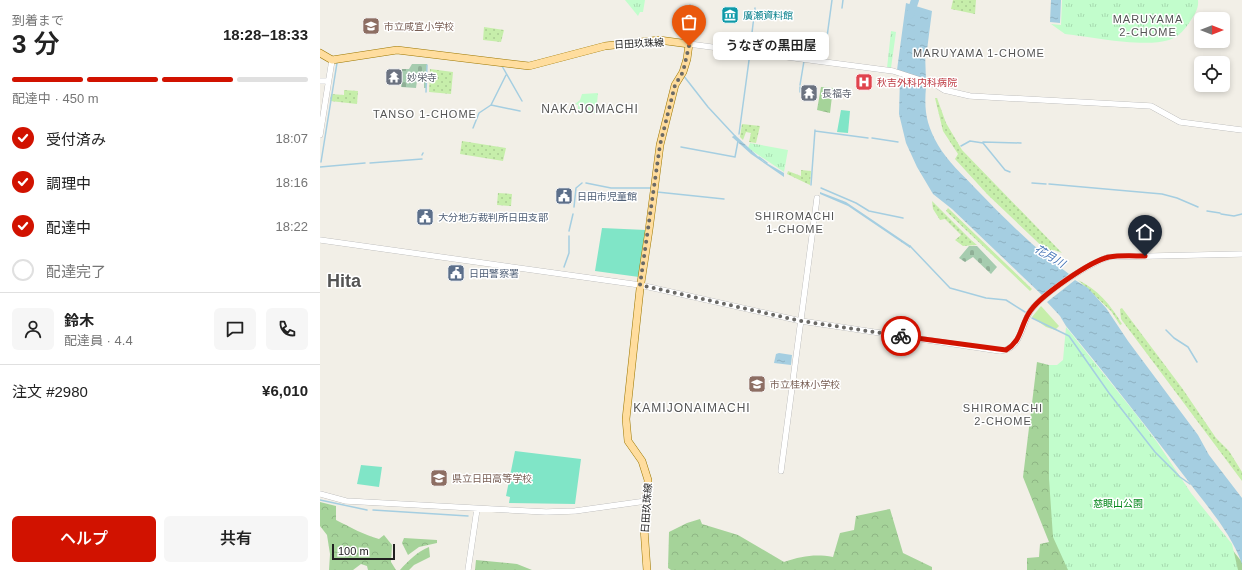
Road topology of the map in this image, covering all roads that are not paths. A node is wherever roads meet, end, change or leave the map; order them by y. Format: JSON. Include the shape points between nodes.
{"nodes":[{"id":1,"x":689,"y":44,"type":"junction"},
{"id":2,"x":320,"y":53,"type":"edge"},
{"id":3,"x":332,"y":60,"type":"junction"},
{"id":4,"x":320,"y":81,"type":"edge"},
{"id":5,"x":328,"y":81,"type":"junction"},
{"id":6,"x":1242,"y":130,"type":"edge"},
{"id":7,"x":320,"y":135,"type":"edge"},
{"id":8,"x":817,"y":198,"type":"dead end"},
{"id":9,"x":320,"y":240,"type":"edge"},
{"id":10,"x":1242,"y":254,"type":"edge"},
{"id":11,"x":640,"y":285,"type":"junction"},
{"id":12,"x":801,"y":321,"type":"junction"},
{"id":13,"x":781,"y":471,"type":"dead end"},
{"id":14,"x":320,"y":494,"type":"edge"},
{"id":15,"x":646,"y":501,"type":"junction"},
{"id":16,"x":477,"y":509,"type":"junction"},
{"id":17,"x":468,"y":570,"type":"edge"},
{"id":18,"x":647,"y":570,"type":"edge"}],
"edges":[{"from":1,"to":3,"type":"main road","name":"日田玖珠線","via":[[656,40],[605,46],[529,66],[397,50]]},
{"from":1,"to":6,"type":"street","via":[[893,71],[944,90],[970,96],[1151,106],[1180,122]]},
{"from":1,"to":11,"type":"main road","name":"日田玖珠線","via":[[682,74],[675,85],[660,145]]},
{"from":2,"to":3,"type":"main road"},
{"from":3,"to":5,"type":"street"},
{"from":4,"to":5,"type":"street"},
{"from":5,"to":7,"type":"street"},
{"from":8,"to":12,"type":"street"},
{"from":9,"to":11,"type":"street"},
{"from":10,"to":12,"type":"street","via":[[1109,257],[1097,261],[1038,302],[1026,318],[1014,345],[1006,350]]},
{"from":11,"to":12,"type":"street"},
{"from":11,"to":15,"type":"main road","name":"日田玖珠線","via":[[626,433],[628,441],[647,472]]},
{"from":12,"to":13,"type":"street"},
{"from":14,"to":16,"type":"street","via":[[346,501]]},
{"from":15,"to":16,"type":"street","via":[[575,511]]},
{"from":15,"to":18,"type":"main road","name":"日田玖珠線","via":[[644,528]]},
{"from":16,"to":17,"type":"street"}]}
